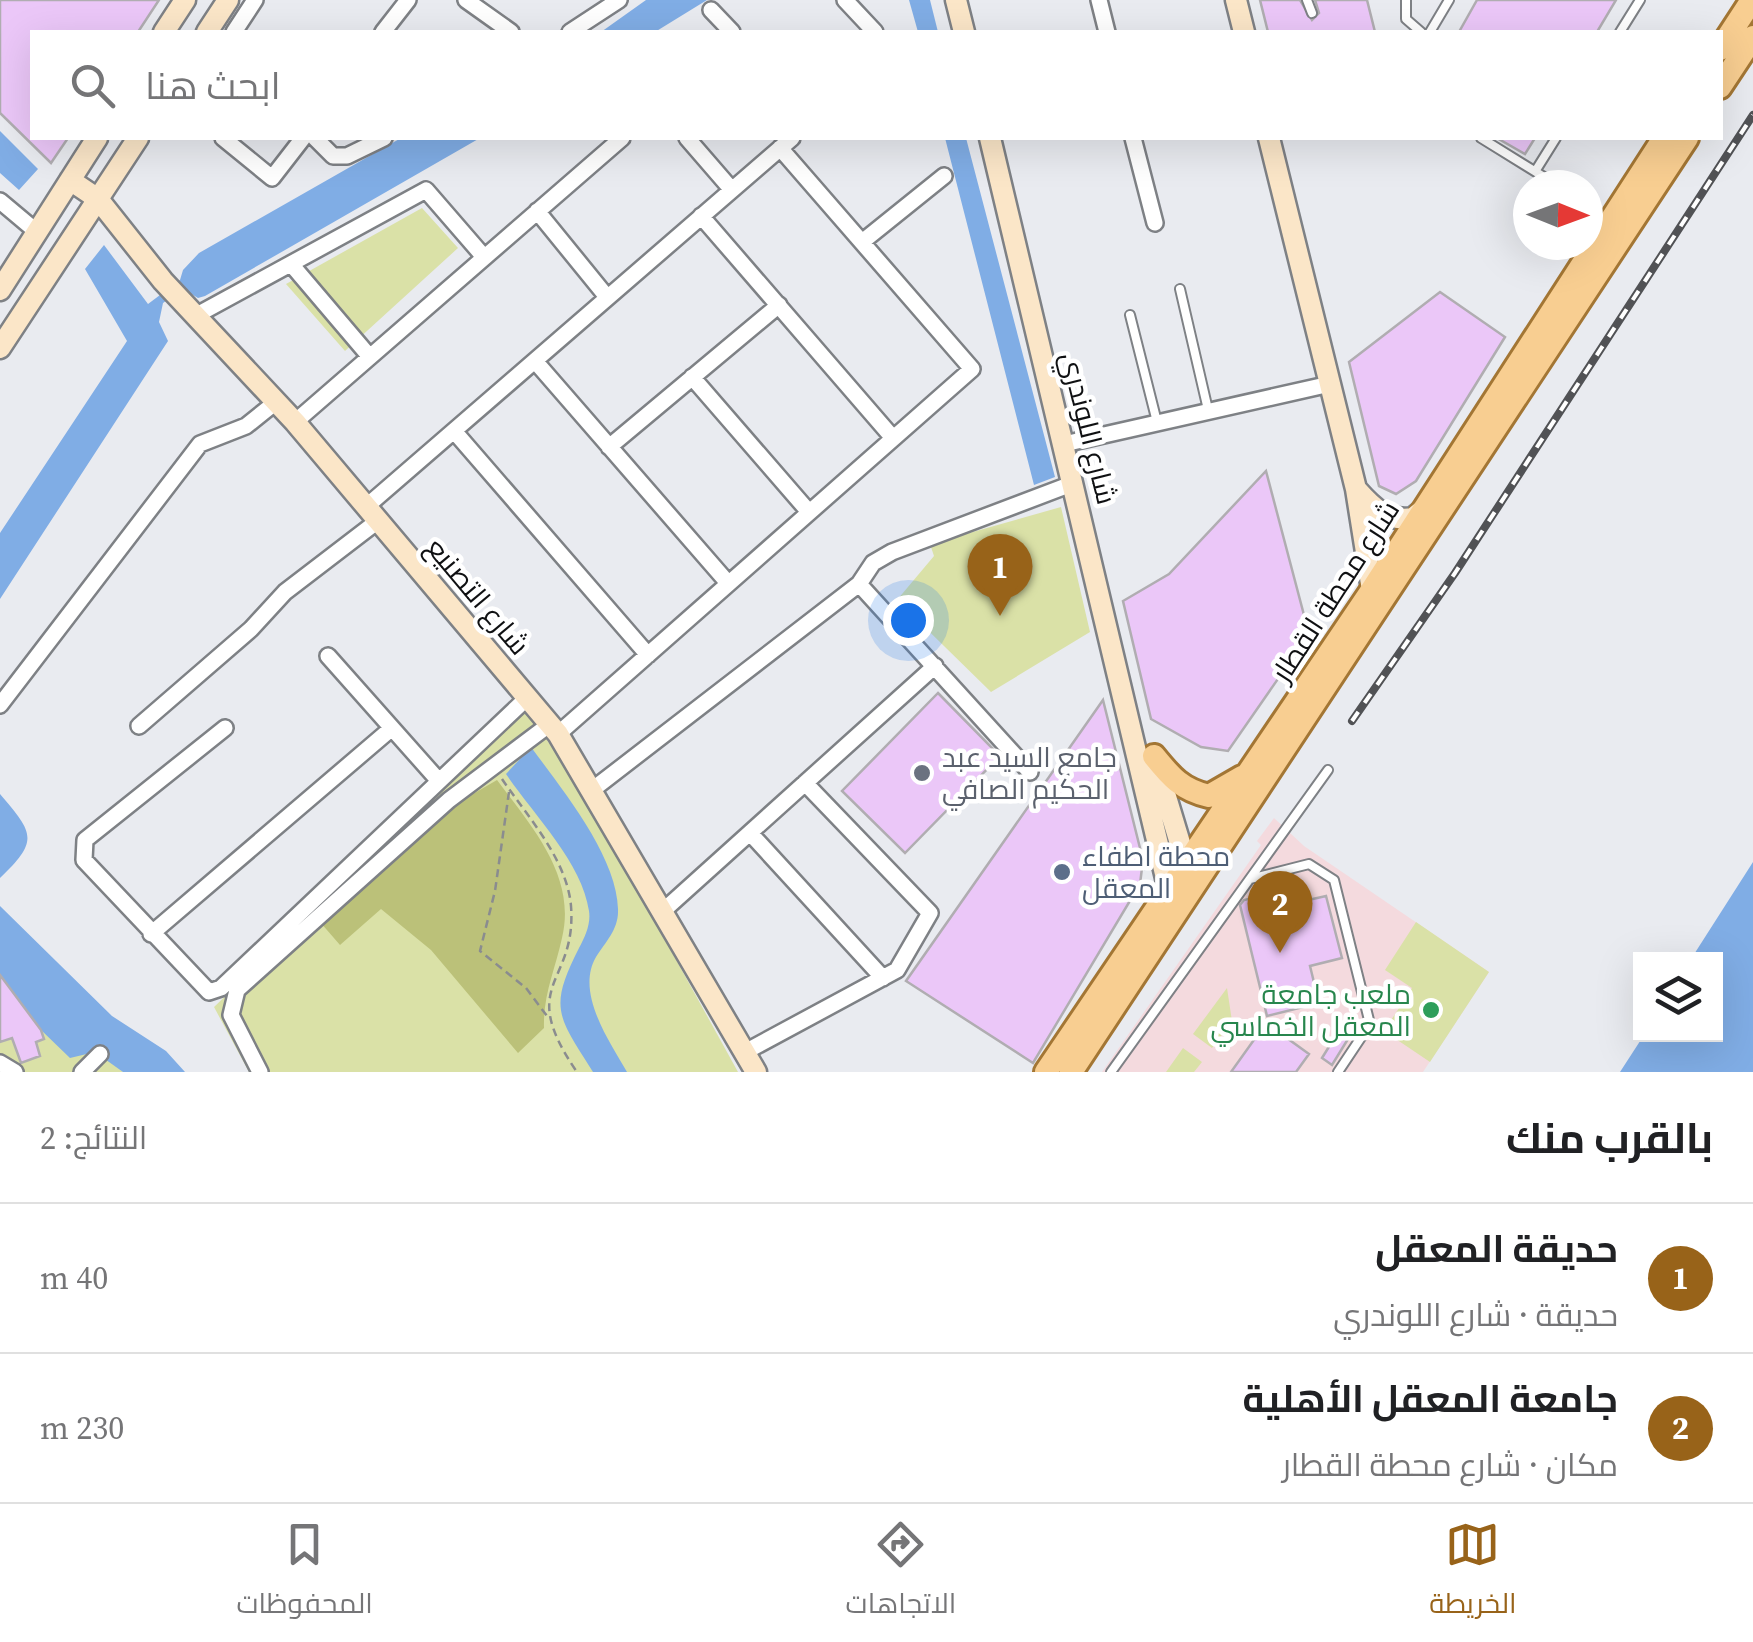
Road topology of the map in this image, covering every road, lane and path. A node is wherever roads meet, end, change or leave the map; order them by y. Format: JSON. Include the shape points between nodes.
{"nodes":[{"id":1,"x":185,"y":0,"type":"edge"},
{"id":2,"x":228,"y":0,"type":"edge"},
{"id":3,"x":255,"y":0,"type":"edge"},
{"id":4,"x":408,"y":0,"type":"edge"},
{"id":5,"x":619,"y":0,"type":"edge"},
{"id":6,"x":846,"y":0,"type":"edge"},
{"id":7,"x":956,"y":0,"type":"edge"},
{"id":8,"x":1099,"y":0,"type":"edge"},
{"id":9,"x":1236,"y":0,"type":"edge"},
{"id":10,"x":1308,"y":0,"type":"edge"},
{"id":11,"x":1406,"y":0,"type":"edge"},
{"id":12,"x":1448,"y":0,"type":"edge"},
{"id":13,"x":1640,"y":0,"type":"edge"},
{"id":14,"x":1752,"y":0,"type":"edge"},
{"id":15,"x":471,"y":1,"type":"edge"},
{"id":16,"x":711,"y":10,"type":"dead end"},
{"id":17,"x":1312,"y":13,"type":"dead end"},
{"id":18,"x":165,"y":30,"type":"edge"},
{"id":19,"x":208,"y":30,"type":"edge"},
{"id":20,"x":235,"y":30,"type":"edge"},
{"id":21,"x":385,"y":30,"type":"edge"},
{"id":22,"x":508,"y":30,"type":"edge"},
{"id":23,"x":573,"y":30,"type":"edge"},
{"id":24,"x":730,"y":30,"type":"edge"},
{"id":25,"x":873,"y":30,"type":"edge"},
{"id":26,"x":964,"y":30,"type":"edge"},
{"id":27,"x":1106,"y":30,"type":"edge"},
{"id":28,"x":1244,"y":30,"type":"edge"},
{"id":29,"x":1419,"y":30,"type":"edge"},
{"id":30,"x":1431,"y":30,"type":"edge"},
{"id":31,"x":1621,"y":30,"type":"edge"},
{"id":32,"x":1753,"y":37,"type":"edge"},
{"id":33,"x":1723,"y":44,"type":"edge"},
{"id":34,"x":1723,"y":82,"type":"edge"},
{"id":35,"x":97,"y":140,"type":"edge"},
{"id":36,"x":137,"y":140,"type":"edge"},
{"id":37,"x":225,"y":140,"type":"edge"},
{"id":38,"x":301,"y":140,"type":"edge"},
{"id":39,"x":317,"y":140,"type":"edge"},
{"id":40,"x":380,"y":140,"type":"edge"},
{"id":41,"x":620,"y":140,"type":"edge"},
{"id":42,"x":688,"y":140,"type":"edge"},
{"id":43,"x":990,"y":140,"type":"edge"},
{"id":44,"x":1134,"y":140,"type":"edge"},
{"id":45,"x":1270,"y":140,"type":"edge"},
{"id":46,"x":1484,"y":140,"type":"edge"},
{"id":47,"x":1555,"y":140,"type":"edge"},
{"id":48,"x":1663,"y":140,"type":"edge"},
{"id":49,"x":1686,"y":140,"type":"edge"},
{"id":50,"x":786,"y":143,"type":"edge"},
{"id":51,"x":1536,"y":170,"type":"joint"},
{"id":52,"x":944,"y":176,"type":"dead end"},
{"id":53,"x":70,"y":180,"type":"junction"},
{"id":54,"x":732,"y":190,"type":"junction"},
{"id":55,"x":98,"y":199,"type":"junction"},
{"id":56,"x":0,"y":201,"type":"edge"},
{"id":57,"x":537,"y":211,"type":"junction"},
{"id":58,"x":701,"y":216,"type":"junction"},
{"id":59,"x":1603,"y":222,"type":"edge"},
{"id":60,"x":1155,"y":224,"type":"dead end"},
{"id":61,"x":37,"y":232,"type":"junction"},
{"id":62,"x":862,"y":242,"type":"junction"},
{"id":63,"x":484,"y":258,"type":"junction"},
{"id":64,"x":1578,"y":260,"type":"edge"},
{"id":65,"x":291,"y":264,"type":"junction"},
{"id":66,"x":1180,"y":289,"type":"dead end"},
{"id":67,"x":0,"y":290,"type":"edge"},
{"id":68,"x":608,"y":298,"type":"junction"},
{"id":69,"x":778,"y":305,"type":"junction"},
{"id":70,"x":188,"y":308,"type":"junction"},
{"id":71,"x":1130,"y":315,"type":"dead end"},
{"id":72,"x":0,"y":348,"type":"edge"},
{"id":73,"x":370,"y":357,"type":"junction"},
{"id":74,"x":534,"y":361,"type":"junction"},
{"id":75,"x":692,"y":378,"type":"junction"},
{"id":76,"x":1330,"y":384,"type":"junction"},
{"id":77,"x":276,"y":402,"type":"junction"},
{"id":78,"x":1209,"y":414,"type":"junction"},
{"id":79,"x":295,"y":422,"type":"junction"},
{"id":80,"x":1158,"y":426,"type":"junction"},
{"id":81,"x":454,"y":431,"type":"junction"},
{"id":82,"x":893,"y":438,"type":"junction"},
{"id":83,"x":1064,"y":444,"type":"junction"},
{"id":84,"x":609,"y":447,"type":"junction"},
{"id":85,"x":1074,"y":483,"type":"junction"},
{"id":86,"x":1356,"y":488,"type":"junction"},
{"id":87,"x":1426,"y":508,"type":"junction"},
{"id":88,"x":810,"y":512,"type":"junction"},
{"id":89,"x":373,"y":513,"type":"junction"},
{"id":90,"x":728,"y":584,"type":"junction"},
{"id":91,"x":859,"y":584,"type":"junction"},
{"id":92,"x":1372,"y":590,"type":"junction"},
{"id":93,"x":648,"y":654,"type":"junction"},
{"id":94,"x":328,"y":656,"type":"dead end"},
{"id":95,"x":935,"y":666,"type":"junction"},
{"id":96,"x":528,"y":698,"type":"junction"},
{"id":97,"x":0,"y":705,"type":"edge"},
{"id":98,"x":139,"y":726,"type":"dead end"},
{"id":99,"x":225,"y":728,"type":"dead end"},
{"id":100,"x":392,"y":728,"type":"junction"},
{"id":101,"x":554,"y":729,"type":"junction"},
{"id":102,"x":1134,"y":732,"type":"junction"},
{"id":103,"x":1154,"y":756,"type":"junction"},
{"id":104,"x":495,"y":769,"type":"junction"},
{"id":105,"x":1254,"y":769,"type":"junction"},
{"id":106,"x":1328,"y":770,"type":"dead end"},
{"id":107,"x":1030,"y":772,"type":"dead end"},
{"id":108,"x":439,"y":782,"type":"junction"},
{"id":109,"x":805,"y":783,"type":"junction"},
{"id":110,"x":510,"y":790,"type":"junction"},
{"id":111,"x":592,"y":790,"type":"junction"},
{"id":112,"x":750,"y":833,"type":"junction"},
{"id":113,"x":1186,"y":864,"type":"junction"},
{"id":114,"x":1250,"y":880,"type":"junction"},
{"id":115,"x":1194,"y":890,"type":"junction"},
{"id":116,"x":1168,"y":891,"type":"junction"},
{"id":117,"x":663,"y":911,"type":"junction"},
{"id":118,"x":1177,"y":914,"type":"junction"},
{"id":119,"x":151,"y":934,"type":"junction"},
{"id":120,"x":884,"y":978,"type":"junction"},
{"id":121,"x":548,"y":1018,"type":"junction"},
{"id":122,"x":1090,"y":1026,"type":"junction"},
{"id":123,"x":745,"y":1052,"type":"junction"},
{"id":124,"x":100,"y":1054,"type":"dead end"},
{"id":125,"x":0,"y":1062,"type":"edge"},
{"id":126,"x":15,"y":1072,"type":"edge"},
{"id":127,"x":82,"y":1072,"type":"edge"},
{"id":128,"x":260,"y":1072,"type":"edge"},
{"id":129,"x":577,"y":1072,"type":"edge"},
{"id":130,"x":756,"y":1072,"type":"edge"},
{"id":131,"x":1046,"y":1072,"type":"edge"},
{"id":132,"x":1071,"y":1072,"type":"edge"},
{"id":133,"x":1111,"y":1072,"type":"edge"},
{"id":134,"x":1338,"y":1072,"type":"edge"}],
"edges":[{"from":1,"to":18,"type":"street"},
{"from":2,"to":19,"type":"street"},
{"from":3,"to":20,"type":"street"},
{"from":4,"to":21,"type":"street"},
{"from":5,"to":23,"type":"street"},
{"from":6,"to":25,"type":"street"},
{"from":7,"to":26,"type":"street"},
{"from":8,"to":27,"type":"street"},
{"from":9,"to":28,"type":"street"},
{"from":10,"to":17,"type":"lane"},
{"from":11,"to":29,"type":"lane","via":[[1406,19]]},
{"from":12,"to":30,"type":"lane"},
{"from":13,"to":31,"type":"lane"},
{"from":14,"to":33,"type":"main road"},
{"from":15,"to":22,"type":"street"},
{"from":16,"to":24,"type":"street"},
{"from":32,"to":34,"type":"main road"},
{"from":35,"to":53,"type":"street"},
{"from":36,"to":55,"type":"street"},
{"from":37,"to":38,"type":"street","via":[[272,178]]},
{"from":39,"to":40,"type":"street","via":[[334,156],[346,156]]},
{"from":41,"to":57,"type":"street"},
{"from":42,"to":54,"type":"street"},
{"from":43,"to":83,"type":"street","name":"شارع اللوندري"},
{"from":44,"to":60,"type":"street"},
{"from":45,"to":76,"type":"street"},
{"from":46,"to":51,"type":"lane"},
{"from":47,"to":51,"type":"lane"},
{"from":48,"to":59,"type":"main road","name":"شارع محطة القطار"},
{"from":49,"to":115,"type":"main road","name":"شارع محطة القطار"},
{"from":50,"to":54,"type":"street"},
{"from":50,"to":62,"type":"street"},
{"from":52,"to":62,"type":"street"},
{"from":53,"to":55,"type":"street","name":"شارع التصنيع"},
{"from":53,"to":61,"type":"street"},
{"from":54,"to":58,"type":"street"},
{"from":55,"to":70,"type":"street","name":"شارع التصنيع"},
{"from":55,"to":72,"type":"street"},
{"from":56,"to":61,"type":"street"},
{"from":57,"to":63,"type":"street"},
{"from":57,"to":68,"type":"street"},
{"from":58,"to":68,"type":"street"},
{"from":58,"to":69,"type":"street"},
{"from":61,"to":67,"type":"street"},
{"from":62,"to":82,"type":"street","via":[[972,369]]},
{"from":63,"to":65,"type":"street","via":[[426,190]]},
{"from":63,"to":73,"type":"street"},
{"from":64,"to":87,"type":"main road","name":"شارع محطة القطار"},
{"from":65,"to":70,"type":"street"},
{"from":65,"to":73,"type":"street"},
{"from":66,"to":78,"type":"lane"},
{"from":68,"to":74,"type":"street"},
{"from":69,"to":75,"type":"street"},
{"from":69,"to":82,"type":"street"},
{"from":70,"to":77,"type":"street","name":"شارع التصنيع"},
{"from":71,"to":80,"type":"lane"},
{"from":73,"to":79,"type":"street"},
{"from":74,"to":81,"type":"street"},
{"from":74,"to":84,"type":"street"},
{"from":75,"to":84,"type":"street"},
{"from":75,"to":88,"type":"street"},
{"from":76,"to":78,"type":"street"},
{"from":76,"to":86,"type":"street"},
{"from":77,"to":79,"type":"street","name":"شارع التصنيع"},
{"from":77,"to":97,"type":"street","via":[[246,426],[200,444]]},
{"from":78,"to":80,"type":"street"},
{"from":79,"to":89,"type":"street","name":"شارع التصنيع"},
{"from":80,"to":83,"type":"street"},
{"from":81,"to":89,"type":"street"},
{"from":81,"to":93,"type":"street"},
{"from":82,"to":88,"type":"street"},
{"from":83,"to":85,"type":"street","name":"شارع اللوندري"},
{"from":84,"to":90,"type":"street"},
{"from":85,"to":91,"type":"street","via":[[892,552]]},
{"from":85,"to":102,"type":"street","name":"شارع اللوندري"},
{"from":86,"to":87,"type":"street","via":[[1391,518],[1413,518]]},
{"from":86,"to":92,"type":"street"},
{"from":87,"to":92,"type":"main road","name":"شارع محطة القطار"},
{"from":88,"to":90,"type":"street"},
{"from":89,"to":96,"type":"street","name":"شارع التصنيع"},
{"from":89,"to":98,"type":"street"},
{"from":90,"to":93,"type":"street"},
{"from":91,"to":95,"type":"street"},
{"from":91,"to":111,"type":"street"},
{"from":92,"to":105,"type":"main road","name":"شارع محطة القطار"},
{"from":93,"to":101,"type":"street"},
{"from":94,"to":100,"type":"street"},
{"from":95,"to":107,"type":"street"},
{"from":95,"to":109,"type":"street"},
{"from":96,"to":101,"type":"street","name":"شارع التصنيع"},
{"from":96,"to":108,"type":"street"},
{"from":99,"to":119,"type":"street","via":[[85,840],[84,860]]},
{"from":100,"to":108,"type":"street"},
{"from":100,"to":119,"type":"street"},
{"from":101,"to":104,"type":"street"},
{"from":101,"to":111,"type":"street","name":"شارع التصنيع"},
{"from":102,"to":103,"type":"street"},
{"from":102,"to":116,"type":"street","name":"شارع اللوندري"},
{"from":103,"to":105,"type":"main road","via":[[1175,782],[1209,796]]},
{"from":103,"to":113,"type":"street"},
{"from":104,"to":110,"type":"path"},
{"from":104,"to":128,"type":"street","via":[[449,800],[237,990],[232,1015]]},
{"from":105,"to":113,"type":"main road","name":"شارع محطة القطار"},
{"from":106,"to":114,"type":"lane"},
{"from":108,"to":119,"type":"street","via":[[221,988],[202,990]]},
{"from":109,"to":112,"type":"street"},
{"from":109,"to":120,"type":"street","via":[[930,913],[897,970]]},
{"from":110,"to":121,"type":"path","via":[[551,851],[571,904]]},
{"from":110,"to":121,"type":"path","via":[[480,951],[526,988]]},
{"from":111,"to":117,"type":"street","name":"شارع التصنيع"},
{"from":112,"to":117,"type":"street"},
{"from":112,"to":120,"type":"street"},
{"from":113,"to":115,"type":"street"},
{"from":113,"to":116,"type":"main road","name":"شارع محطة القطار"},
{"from":114,"to":133,"type":"lane"},
{"from":114,"to":134,"type":"lane","via":[[1309,864],[1334,880],[1370,1024]]},
{"from":115,"to":118,"type":"main road","name":"شارع محطة القطار"},
{"from":116,"to":118,"type":"street","name":"شارع اللوندري"},
{"from":116,"to":122,"type":"main road","name":"شارع محطة القطار"},
{"from":117,"to":123,"type":"street","name":"شارع التصنيع"},
{"from":118,"to":122,"type":"main road","name":"شارع محطة القطار"},
{"from":120,"to":123,"type":"street"},
{"from":121,"to":129,"type":"path"},
{"from":122,"to":131,"type":"main road","name":"شارع محطة القطار"},
{"from":122,"to":132,"type":"main road","name":"شارع محطة القطار"},
{"from":123,"to":130,"type":"street","name":"شارع التصنيع"},
{"from":124,"to":127,"type":"street"},
{"from":125,"to":126,"type":"street"}]}
